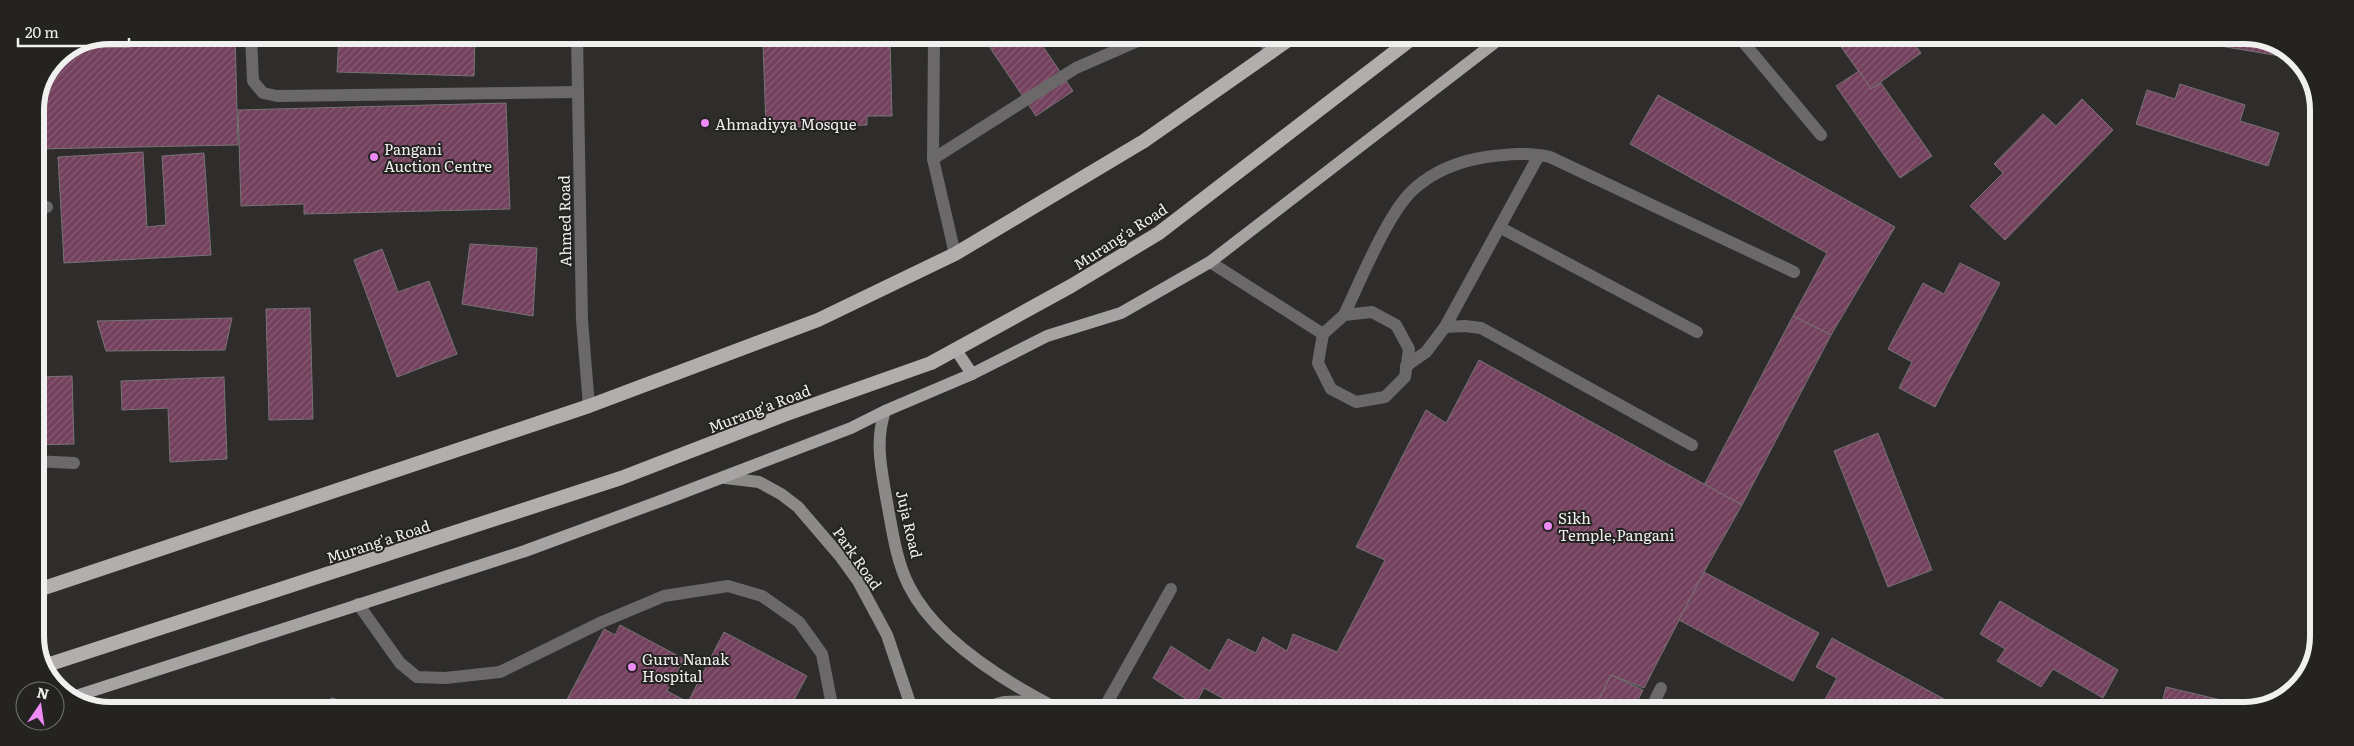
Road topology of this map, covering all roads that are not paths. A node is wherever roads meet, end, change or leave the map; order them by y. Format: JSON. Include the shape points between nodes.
{"nodes":[{"id":1,"x":251,"y":44,"type":"edge"},
{"id":2,"x":577,"y":44,"type":"edge"},
{"id":3,"x":934,"y":44,"type":"edge"},
{"id":4,"x":1131,"y":44,"type":"edge"},
{"id":5,"x":1266,"y":44,"type":"edge"},
{"id":6,"x":1283,"y":44,"type":"edge"},
{"id":7,"x":1405,"y":44,"type":"edge"},
{"id":8,"x":1493,"y":44,"type":"edge"},
{"id":9,"x":1745,"y":44,"type":"edge"},
{"id":10,"x":1270,"y":54,"type":"junction"},
{"id":11,"x":578,"y":92,"type":"junction"},
{"id":12,"x":1821,"y":135,"type":"dead end"},
{"id":13,"x":1539,"y":155,"type":"junction"},
{"id":14,"x":933,"y":158,"type":"junction"},
{"id":15,"x":1501,"y":228,"type":"junction"},
{"id":16,"x":955,"y":254,"type":"junction"},
{"id":17,"x":1210,"y":262,"type":"junction"},
{"id":18,"x":1794,"y":272,"type":"dead end"},
{"id":19,"x":1344,"y":315,"type":"junction"},
{"id":20,"x":1445,"y":327,"type":"junction"},
{"id":21,"x":1696,"y":332,"type":"dead end"},
{"id":22,"x":1323,"y":334,"type":"junction"},
{"id":23,"x":956,"y":350,"type":"junction"},
{"id":24,"x":1406,"y":366,"type":"junction"},
{"id":25,"x":972,"y":374,"type":"junction"},
{"id":26,"x":588,"y":406,"type":"junction"},
{"id":27,"x":885,"y":411,"type":"junction"},
{"id":28,"x":1692,"y":445,"type":"dead end"},
{"id":29,"x":44,"y":461,"type":"edge"},
{"id":30,"x":74,"y":463,"type":"dead end"},
{"id":31,"x":725,"y":478,"type":"junction"},
{"id":32,"x":44,"y":588,"type":"edge"},
{"id":33,"x":1171,"y":589,"type":"dead end"},
{"id":34,"x":358,"y":604,"type":"junction"},
{"id":35,"x":50,"y":664,"type":"edge"},
{"id":36,"x":1661,"y":688,"type":"dead end"},
{"id":37,"x":80,"y":695,"type":"edge"},
{"id":38,"x":1043,"y":701,"type":"joint"},
{"id":39,"x":831,"y":702,"type":"edge"},
{"id":40,"x":910,"y":702,"type":"edge"},
{"id":41,"x":1004,"y":702,"type":"edge"},
{"id":42,"x":1107,"y":702,"type":"edge"},
{"id":43,"x":1654,"y":702,"type":"edge"}],
"edges":[{"from":1,"to":11,"type":"street","via":[[252,81],[263,93],[277,96]]},
{"from":2,"to":11,"type":"street","name":"Ahmed Road"},
{"from":3,"to":14,"type":"street"},
{"from":4,"to":14,"type":"street","via":[[1076,68]]},
{"from":5,"to":10,"type":"street"},
{"from":6,"to":10,"type":"highway"},
{"from":7,"to":23,"type":"highway","name":"Murang'a Road","via":[[1159,233]]},
{"from":8,"to":17,"type":"main road"},
{"from":9,"to":12,"type":"street"},
{"from":10,"to":16,"type":"highway","via":[[1144,141]]},
{"from":11,"to":26,"type":"street","name":"Ahmed Road","via":[[582,320]]},
{"from":13,"to":15,"type":"street"},
{"from":13,"to":18,"type":"street","via":[[1550,157]]},
{"from":13,"to":19,"type":"street","via":[[1515,154],[1465,160],[1413,190],[1393,215]]},
{"from":14,"to":16,"type":"street"},
{"from":15,"to":20,"type":"street"},
{"from":15,"to":21,"type":"street"},
{"from":16,"to":26,"type":"highway","via":[[818,320]]},
{"from":17,"to":22,"type":"street"},
{"from":17,"to":25,"type":"main road","via":[[1121,312],[1047,336]]},
{"from":19,"to":22,"type":"street"},
{"from":19,"to":24,"type":"street","via":[[1372,312],[1396,325],[1409,349]]},
{"from":20,"to":24,"type":"street","via":[[1426,352]]},
{"from":20,"to":28,"type":"street","via":[[1481,328]]},
{"from":22,"to":24,"type":"street","via":[[1318,363],[1331,389],[1356,402],[1385,397],[1405,377]]},
{"from":23,"to":25,"type":"main road"},
{"from":23,"to":35,"type":"highway","name":"Murang'a Road","via":[[931,363],[621,478]]},
{"from":25,"to":27,"type":"main road"},
{"from":26,"to":32,"type":"highway"},
{"from":27,"to":31,"type":"main road","via":[[852,428]]},
{"from":27,"to":38,"type":"main road","name":"Juja Road","via":[[878,439],[880,464],[895,546],[909,586],[937,627],[964,650]]},
{"from":29,"to":30,"type":"street"},
{"from":31,"to":34,"type":"main road","via":[[525,550]]},
{"from":31,"to":40,"type":"main road","name":"Park Road","via":[[759,482],[781,494],[798,507],[840,556],[858,581],[887,635]]},
{"from":33,"to":42,"type":"street"},
{"from":34,"to":37,"type":"main road"},
{"from":34,"to":39,"type":"street","via":[[400,663],[417,676],[445,678],[500,672],[664,596],[728,586],[762,596],[799,622],[822,654]]},
{"from":36,"to":43,"type":"street"},
{"from":38,"to":41,"type":"main road","name":"Juja Road"}]}
